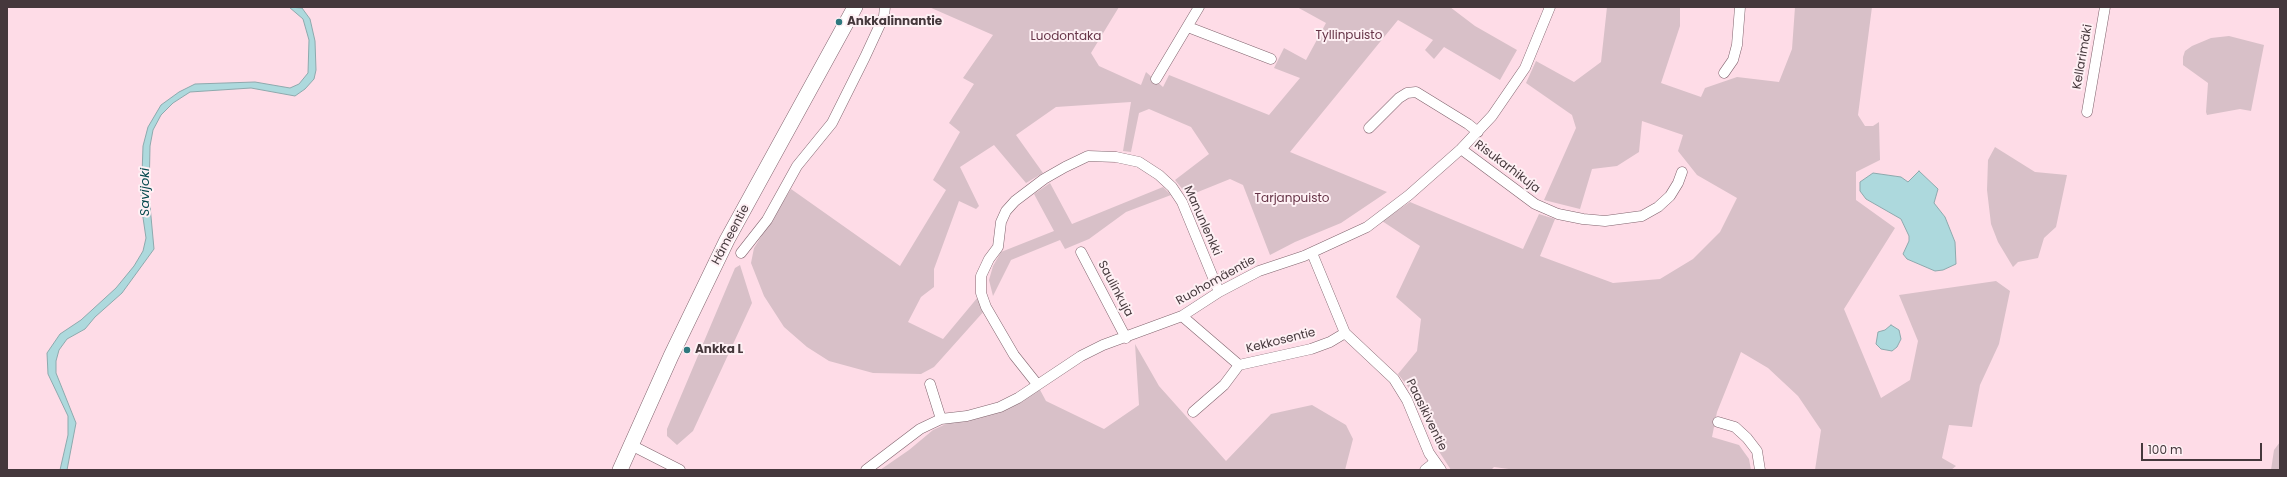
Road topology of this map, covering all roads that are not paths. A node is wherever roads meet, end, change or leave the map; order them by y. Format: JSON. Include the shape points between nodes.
{"nodes":[{"id":1,"x":855,"y":7,"type":"edge"},
{"id":2,"x":885,"y":7,"type":"edge"},
{"id":3,"x":1199,"y":7,"type":"edge"},
{"id":4,"x":1550,"y":7,"type":"edge"},
{"id":5,"x":1740,"y":7,"type":"edge"},
{"id":6,"x":2105,"y":7,"type":"edge"},
{"id":7,"x":1188,"y":27,"type":"junction"},
{"id":8,"x":1271,"y":59,"type":"dead end"},
{"id":9,"x":1724,"y":73,"type":"dead end"},
{"id":10,"x":1156,"y":79,"type":"dead end"},
{"id":11,"x":2087,"y":112,"type":"dead end"},
{"id":12,"x":1369,"y":128,"type":"dead end"},
{"id":13,"x":1478,"y":132,"type":"junction"},
{"id":14,"x":1461,"y":149,"type":"junction"},
{"id":15,"x":1682,"y":172,"type":"dead end"},
{"id":16,"x":1081,"y":252,"type":"dead end"},
{"id":17,"x":741,"y":253,"type":"dead end"},
{"id":18,"x":1312,"y":253,"type":"junction"},
{"id":19,"x":1219,"y":292,"type":"junction"},
{"id":20,"x":1182,"y":316,"type":"junction"},
{"id":21,"x":1345,"y":332,"type":"junction"},
{"id":22,"x":1126,"y":338,"type":"junction"},
{"id":23,"x":1239,"y":365,"type":"junction"},
{"id":24,"x":930,"y":384,"type":"dead end"},
{"id":25,"x":1037,"y":384,"type":"junction"},
{"id":26,"x":1193,"y":412,"type":"dead end"},
{"id":27,"x":941,"y":419,"type":"junction"},
{"id":28,"x":1718,"y":422,"type":"dead end"},
{"id":29,"x":631,"y":445,"type":"junction"},
{"id":30,"x":1438,"y":466,"type":"edge"},
{"id":31,"x":620,"y":470,"type":"edge"},
{"id":32,"x":680,"y":470,"type":"edge"},
{"id":33,"x":866,"y":470,"type":"edge"},
{"id":34,"x":1424,"y":470,"type":"edge"},
{"id":35,"x":1760,"y":470,"type":"edge"}],
"edges":[{"from":1,"to":29,"type":"highway","name":"Hämeentie","via":[[727,240]]},
{"from":2,"to":17,"type":"street","via":[[884,16],[832,123],[797,166],[767,220]]},
{"from":3,"to":7,"type":"street"},
{"from":4,"to":13,"type":"street","name":"Ruohomäentie","via":[[1525,68],[1504,101]]},
{"from":5,"to":9,"type":"street","via":[[1737,45],[1733,60]]},
{"from":6,"to":11,"type":"street","name":"Kellarimäki"},
{"from":7,"to":8,"type":"street"},
{"from":7,"to":10,"type":"street"},
{"from":12,"to":13,"type":"street","via":[[1399,98],[1407,93],[1416,92]]},
{"from":13,"to":14,"type":"street","name":"Ruohomäentie"},
{"from":14,"to":15,"type":"street","name":"Risukarhikuja","via":[[1535,204],[1558,214],[1584,219],[1605,221],[1642,216],[1670,196]]},
{"from":14,"to":18,"type":"street","name":"Ruohomäentie","via":[[1409,195],[1367,227]]},
{"from":16,"to":22,"type":"street","name":"Saulinkuja"},
{"from":18,"to":19,"type":"street","name":"Ruohomäentie","via":[[1259,271]]},
{"from":18,"to":21,"type":"street","name":"Paasikiventie"},
{"from":19,"to":20,"type":"street","name":"Ruohomäentie"},
{"from":19,"to":25,"type":"street","name":"Manunlenkki","via":[[1182,202],[1172,187],[1159,175],[1139,162],[1116,157],[1088,156],[1065,166],[1044,179],[1006,211],[1001,222],[998,247],[981,276],[981,293],[986,307],[1014,355]]},
{"from":20,"to":22,"type":"street","name":"Ruohomäentie"},
{"from":20,"to":23,"type":"street"},
{"from":21,"to":23,"type":"street","name":"Kekkosentie","via":[[1330,342],[1311,349]]},
{"from":21,"to":30,"type":"street","name":"Paasikiventie","via":[[1394,378]]},
{"from":22,"to":25,"type":"street","name":"Ruohomäentie","via":[[1103,345],[1081,356]]},
{"from":23,"to":26,"type":"street","name":"Kekkosentie","via":[[1224,385]]},
{"from":24,"to":27,"type":"street"},
{"from":25,"to":27,"type":"street","name":"Ruohomäentie","via":[[1000,407],[967,416]]},
{"from":27,"to":33,"type":"street","name":"Ruohomäentie","via":[[920,429]]},
{"from":28,"to":35,"type":"street","via":[[1735,427],[1747,438],[1757,451]]},
{"from":29,"to":31,"type":"highway","name":"Hämeentie"},
{"from":29,"to":32,"type":"street"},
{"from":30,"to":34,"type":"street"}]}
